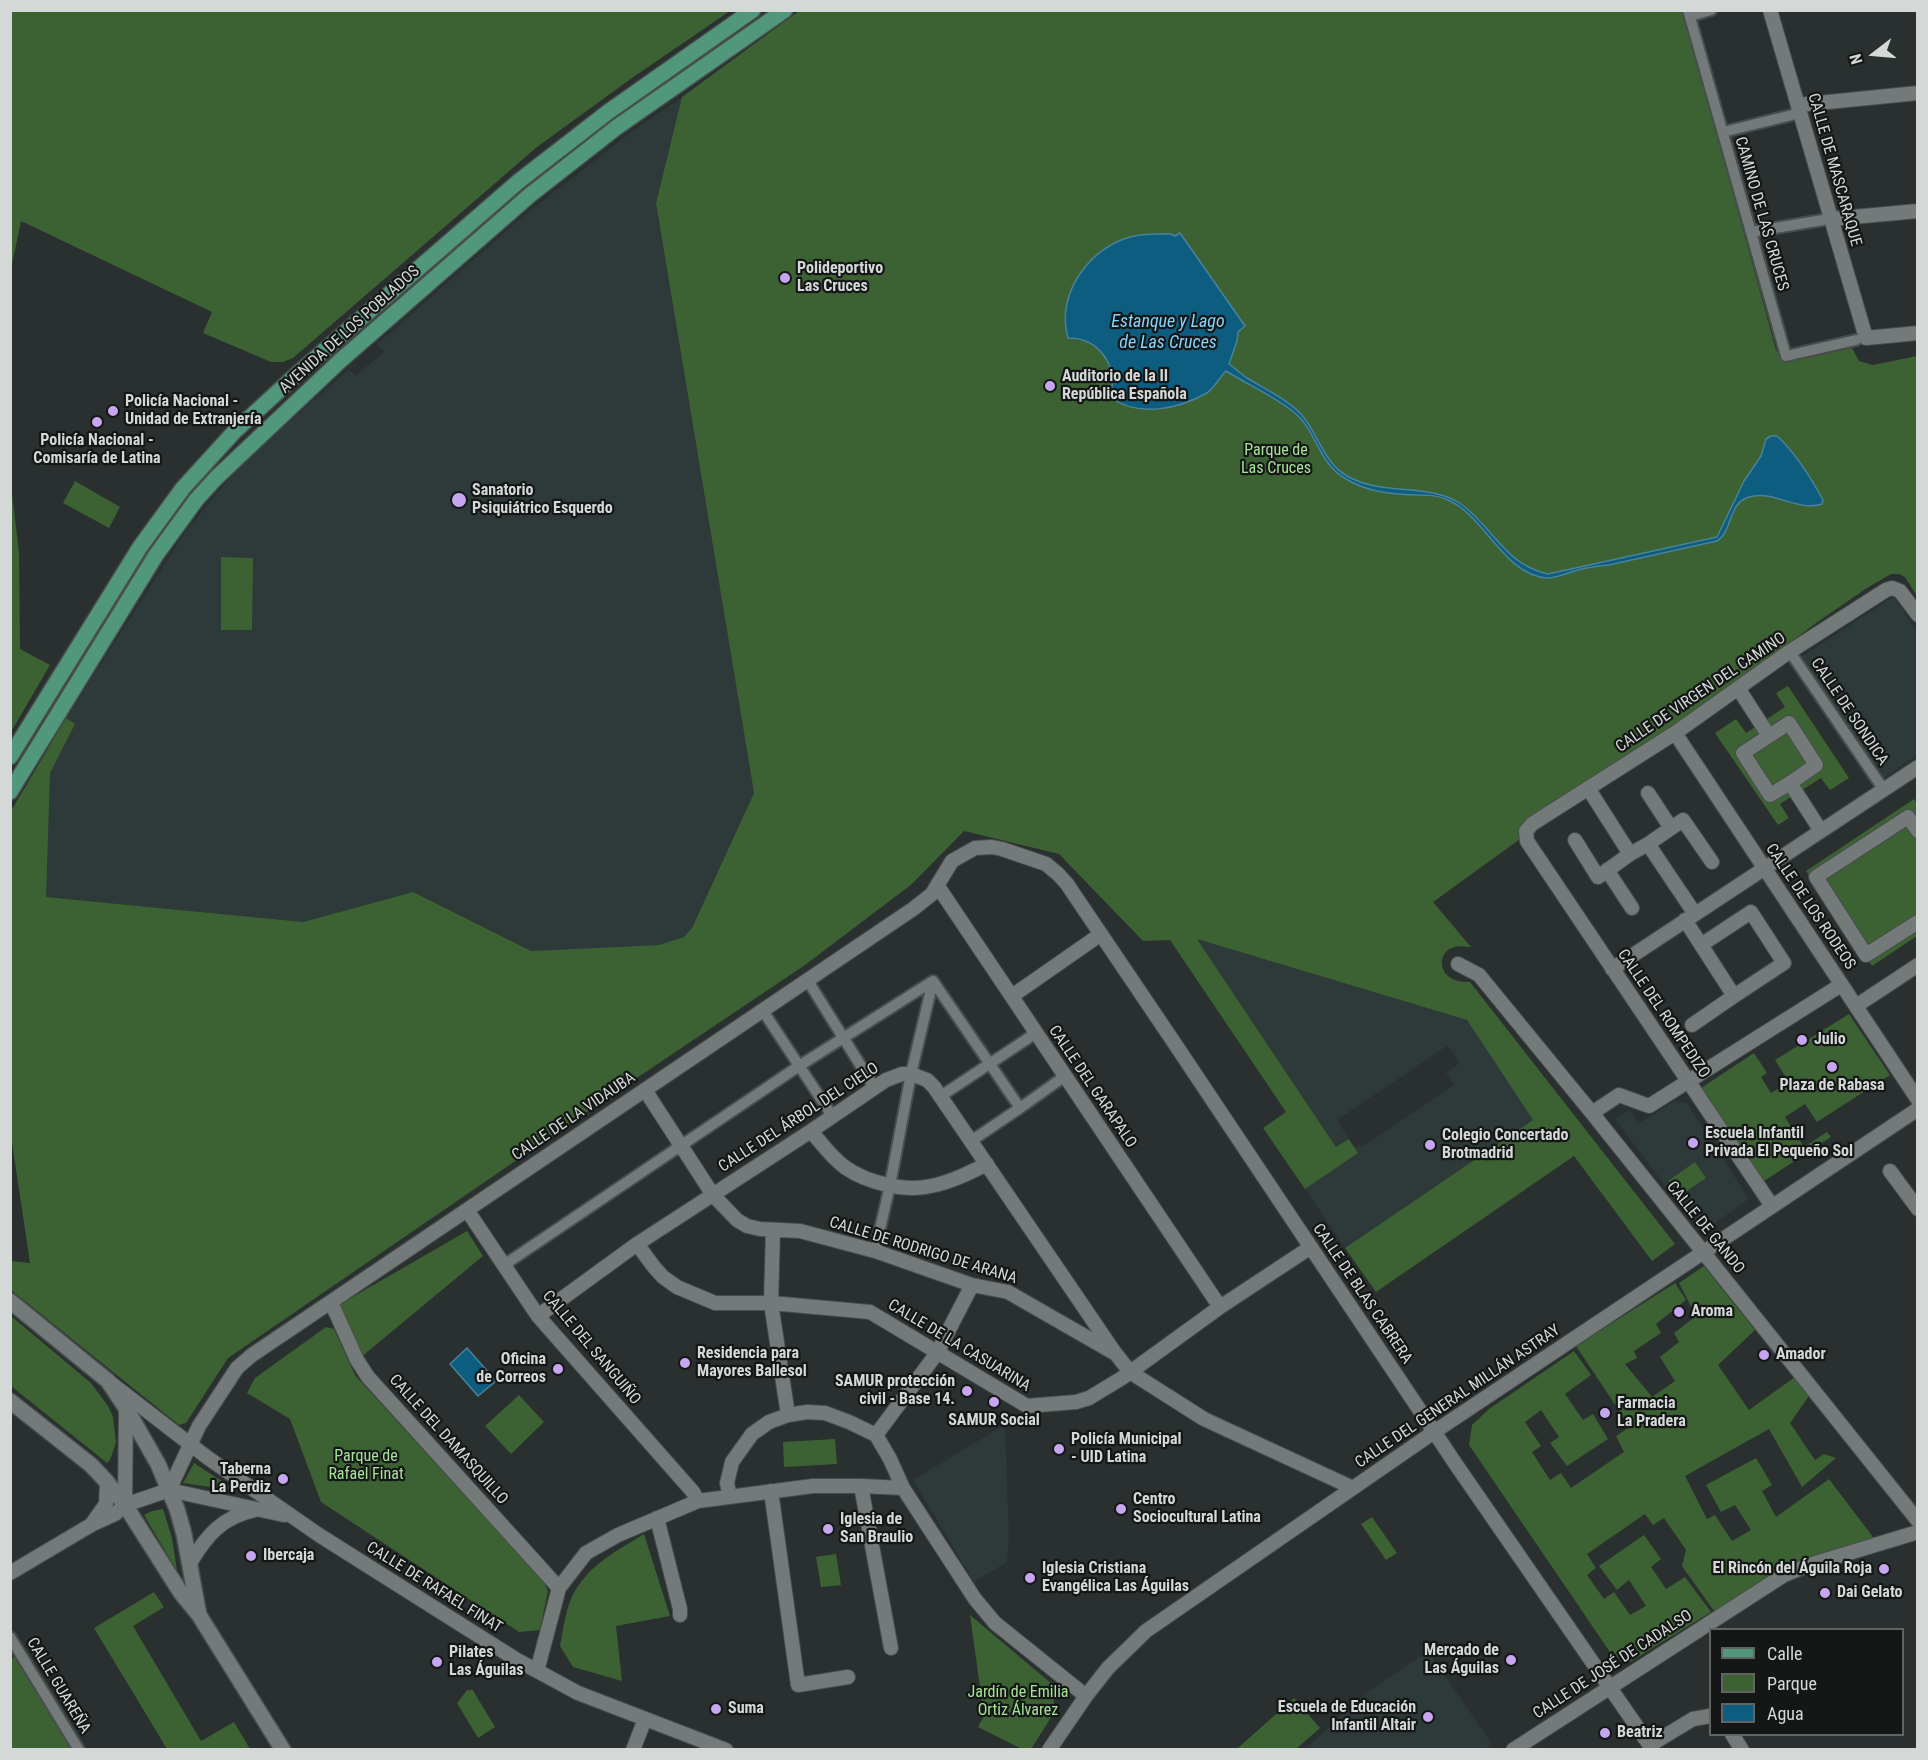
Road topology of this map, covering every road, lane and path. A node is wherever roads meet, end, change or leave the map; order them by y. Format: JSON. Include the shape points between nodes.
{"nodes":[{"id":1,"x":753,"y":10,"type":"edge"},
{"id":2,"x":785,"y":10,"type":"edge"},
{"id":3,"x":1711,"y":10,"type":"edge"},
{"id":4,"x":1770,"y":10,"type":"edge"},
{"id":5,"x":1689,"y":13,"type":"edge"},
{"id":6,"x":1917,"y":93,"type":"edge"},
{"id":7,"x":1795,"y":110,"type":"junction"},
{"id":8,"x":1723,"y":132,"type":"junction"},
{"id":9,"x":1917,"y":211,"type":"edge"},
{"id":10,"x":1827,"y":220,"type":"junction"},
{"id":11,"x":1751,"y":232,"type":"junction"},
{"id":12,"x":1917,"y":333,"type":"edge"},
{"id":13,"x":1861,"y":339,"type":"junction"},
{"id":14,"x":1917,"y":615,"type":"edge"},
{"id":15,"x":1790,"y":652,"type":"junction"},
{"id":16,"x":1738,"y":688,"type":"junction"},
{"id":17,"x":1675,"y":733,"type":"junction"},
{"id":18,"x":1769,"y":736,"type":"junction"},
{"id":19,"x":10,"y":757,"type":"edge"},
{"id":20,"x":1917,"y":767,"type":"edge"},
{"id":21,"x":1790,"y":783,"type":"junction"},
{"id":22,"x":1588,"y":788,"type":"junction"},
{"id":23,"x":1884,"y":790,"type":"junction"},
{"id":24,"x":10,"y":792,"type":"edge"},
{"id":25,"x":1648,"y":793,"type":"dead end"},
{"id":26,"x":1671,"y":828,"type":"junction"},
{"id":27,"x":1821,"y":831,"type":"junction"},
{"id":28,"x":1917,"y":831,"type":"edge"},
{"id":29,"x":1575,"y":840,"type":"dead end"},
{"id":30,"x":1527,"y":841,"type":"joint"},
{"id":31,"x":1648,"y":844,"type":"junction"},
{"id":32,"x":1630,"y":854,"type":"junction"},
{"id":33,"x":1712,"y":862,"type":"dead end"},
{"id":34,"x":1046,"y":864,"type":"joint"},
{"id":35,"x":1764,"y":868,"type":"junction"},
{"id":36,"x":1607,"y":870,"type":"junction"},
{"id":37,"x":937,"y":885,"type":"junction"},
{"id":38,"x":1632,"y":908,"type":"dead end"},
{"id":39,"x":1690,"y":917,"type":"junction"},
{"id":40,"x":1917,"y":922,"type":"edge"},
{"id":41,"x":1101,"y":934,"type":"junction"},
{"id":42,"x":1701,"y":945,"type":"junction"},
{"id":43,"x":1458,"y":964,"type":"dead end"},
{"id":44,"x":1917,"y":965,"type":"edge"},
{"id":45,"x":1612,"y":969,"type":"junction"},
{"id":46,"x":808,"y":981,"type":"junction"},
{"id":47,"x":933,"y":981,"type":"junction"},
{"id":48,"x":1841,"y":985,"type":"junction"},
{"id":49,"x":1011,"y":996,"type":"junction"},
{"id":50,"x":1734,"y":996,"type":"junction"},
{"id":51,"x":1856,"y":1006,"type":"junction"},
{"id":52,"x":763,"y":1011,"type":"junction"},
{"id":53,"x":1692,"y":1025,"type":"dead end"},
{"id":54,"x":1036,"y":1032,"type":"junction"},
{"id":55,"x":842,"y":1038,"type":"junction"},
{"id":56,"x":989,"y":1064,"type":"junction"},
{"id":57,"x":799,"y":1066,"type":"junction"},
{"id":58,"x":910,"y":1074,"type":"junction"},
{"id":59,"x":1065,"y":1076,"type":"junction"},
{"id":60,"x":1689,"y":1082,"type":"junction"},
{"id":61,"x":874,"y":1087,"type":"junction"},
{"id":62,"x":645,"y":1089,"type":"junction"},
{"id":63,"x":941,"y":1096,"type":"junction"},
{"id":64,"x":1917,"y":1100,"type":"edge"},
{"id":65,"x":1020,"y":1108,"type":"junction"},
{"id":66,"x":1917,"y":1109,"type":"edge"},
{"id":67,"x":1592,"y":1113,"type":"junction"},
{"id":68,"x":833,"y":1117,"type":"junction"},
{"id":69,"x":811,"y":1131,"type":"junction"},
{"id":70,"x":972,"y":1141,"type":"junction"},
{"id":71,"x":681,"y":1146,"type":"junction"},
{"id":72,"x":987,"y":1164,"type":"junction"},
{"id":73,"x":1890,"y":1171,"type":"dead end"},
{"id":74,"x":890,"y":1185,"type":"junction"},
{"id":75,"x":713,"y":1195,"type":"junction"},
{"id":76,"x":1772,"y":1206,"type":"junction"},
{"id":77,"x":1917,"y":1209,"type":"edge"},
{"id":78,"x":467,"y":1210,"type":"junction"},
{"id":79,"x":773,"y":1230,"type":"junction"},
{"id":80,"x":637,"y":1244,"type":"junction"},
{"id":81,"x":1311,"y":1247,"type":"junction"},
{"id":82,"x":875,"y":1251,"type":"junction"},
{"id":83,"x":1703,"y":1252,"type":"junction"},
{"id":84,"x":504,"y":1265,"type":"junction"},
{"id":85,"x":972,"y":1285,"type":"junction"},
{"id":86,"x":10,"y":1302,"type":"edge"},
{"id":87,"x":331,"y":1302,"type":"junction"},
{"id":88,"x":771,"y":1303,"type":"junction"},
{"id":89,"x":1083,"y":1304,"type":"junction"},
{"id":90,"x":1220,"y":1307,"type":"junction"},
{"id":91,"x":538,"y":1316,"type":"junction"},
{"id":92,"x":1064,"y":1323,"type":"junction"},
{"id":93,"x":937,"y":1353,"type":"junction"},
{"id":94,"x":1116,"y":1354,"type":"junction"},
{"id":95,"x":1130,"y":1372,"type":"junction"},
{"id":96,"x":108,"y":1381,"type":"junction"},
{"id":97,"x":10,"y":1401,"type":"edge"},
{"id":98,"x":126,"y":1408,"type":"junction"},
{"id":99,"x":788,"y":1415,"type":"junction"},
{"id":100,"x":1434,"y":1432,"type":"junction"},
{"id":101,"x":876,"y":1435,"type":"junction"},
{"id":102,"x":191,"y":1444,"type":"junction"},
{"id":103,"x":124,"y":1466,"type":"junction"},
{"id":104,"x":103,"y":1478,"type":"junction"},
{"id":105,"x":861,"y":1486,"type":"junction"},
{"id":106,"x":903,"y":1488,"type":"junction"},
{"id":107,"x":1353,"y":1488,"type":"junction"},
{"id":108,"x":169,"y":1490,"type":"junction"},
{"id":109,"x":771,"y":1491,"type":"junction"},
{"id":110,"x":730,"y":1497,"type":"junction"},
{"id":111,"x":698,"y":1501,"type":"junction"},
{"id":112,"x":125,"y":1505,"type":"junction"},
{"id":113,"x":259,"y":1509,"type":"junction"},
{"id":114,"x":294,"y":1518,"type":"junction"},
{"id":115,"x":657,"y":1518,"type":"junction"},
{"id":116,"x":1917,"y":1521,"type":"edge"},
{"id":117,"x":91,"y":1525,"type":"junction"},
{"id":118,"x":1917,"y":1532,"type":"edge"},
{"id":119,"x":190,"y":1563,"type":"junction"},
{"id":120,"x":10,"y":1573,"type":"edge"},
{"id":121,"x":560,"y":1588,"type":"junction"},
{"id":122,"x":680,"y":1614,"type":"dead end"},
{"id":123,"x":199,"y":1615,"type":"junction"},
{"id":124,"x":10,"y":1637,"type":"edge"},
{"id":125,"x":891,"y":1648,"type":"dead end"},
{"id":126,"x":537,"y":1671,"type":"junction"},
{"id":127,"x":848,"y":1677,"type":"dead end"},
{"id":128,"x":1609,"y":1686,"type":"junction"},
{"id":129,"x":1086,"y":1696,"type":"junction"},
{"id":130,"x":1709,"y":1716,"type":"edge"},
{"id":131,"x":645,"y":1719,"type":"junction"},
{"id":132,"x":1732,"y":1736,"type":"edge"},
{"id":133,"x":1651,"y":1747,"type":"edge"},
{"id":134,"x":76,"y":1748,"type":"edge"},
{"id":135,"x":283,"y":1749,"type":"edge"},
{"id":136,"x":633,"y":1749,"type":"edge"},
{"id":137,"x":726,"y":1749,"type":"edge"},
{"id":138,"x":1049,"y":1749,"type":"edge"},
{"id":139,"x":1513,"y":1749,"type":"edge"},
{"id":140,"x":1742,"y":1749,"type":"edge"}],
"edges":[{"from":1,"to":19,"type":"main road","name":"AVENIDA DE LOS POBLADOS","via":[[519,181],[235,430],[183,488],[140,547]]},
{"from":2,"to":24,"type":"main road","name":"AVENIDA DE LOS POBLADOS","via":[[617,127],[530,195],[341,360],[223,471],[196,500],[156,555]]},
{"from":3,"to":5,"type":"street"},
{"from":4,"to":7,"type":"street","name":"CALLE DE MASCARAQUE"},
{"from":5,"to":8,"type":"street","name":"CAMINO DE LAS CRUCES"},
{"from":6,"to":7,"type":"street"},
{"from":7,"to":8,"type":"street","name":"CALLE DE MASCARAQUE"},
{"from":7,"to":10,"type":"street","name":"CALLE DE MASCARAQUE"},
{"from":8,"to":11,"type":"street","name":"CAMINO DE LAS CRUCES"},
{"from":9,"to":10,"type":"street"},
{"from":10,"to":11,"type":"street","name":"CALLE DE MASCARAQUE"},
{"from":10,"to":13,"type":"street","name":"CALLE DE MASCARAQUE"},
{"from":11,"to":13,"type":"street","name":"CAMINO DE LAS CRUCES","via":[[1786,356]]},
{"from":12,"to":13,"type":"street"},
{"from":14,"to":15,"type":"street","name":"CALLE DE VIRGEN DEL CAMINO","via":[[1896,589],[1886,590]]},
{"from":15,"to":16,"type":"street","name":"CALLE DE VIRGEN DEL CAMINO"},
{"from":15,"to":23,"type":"street","name":"CALLE DE SONDICA"},
{"from":16,"to":17,"type":"street","name":"CALLE DE VIRGEN DEL CAMINO"},
{"from":16,"to":18,"type":"street"},
{"from":17,"to":22,"type":"street","name":"CALLE DE VIRGEN DEL CAMINO"},
{"from":17,"to":35,"type":"street","name":"CALLE DE LOS RODEOS"},
{"from":18,"to":21,"type":"street","via":[[1743,753],[1770,795]]},
{"from":18,"to":21,"type":"street","via":[[1789,723],[1816,765]]},
{"from":20,"to":23,"type":"street"},
{"from":21,"to":27,"type":"street"},
{"from":22,"to":30,"type":"street","name":"CALLE DE VIRGEN DEL CAMINO","via":[[1527,828]]},
{"from":22,"to":32,"type":"street"},
{"from":23,"to":27,"type":"street"},
{"from":25,"to":26,"type":"street"},
{"from":26,"to":31,"type":"street"},
{"from":26,"to":33,"type":"street","via":[[1683,820]]},
{"from":27,"to":35,"type":"street"},
{"from":28,"to":40,"type":"street","via":[[1908,817],[1816,877],[1866,955]]},
{"from":29,"to":36,"type":"street","via":[[1598,876]]},
{"from":30,"to":45,"type":"street","name":"CALLE DEL ROMPEDIZO"},
{"from":31,"to":32,"type":"street"},
{"from":31,"to":39,"type":"street"},
{"from":32,"to":36,"type":"street"},
{"from":34,"to":37,"type":"street","name":"CALLE DE LA VIDAUBA","via":[[1002,849],[975,848],[952,861]]},
{"from":34,"to":41,"type":"street","name":"CALLE DE BLAS CABRERA","via":[[1062,879]]},
{"from":35,"to":39,"type":"street"},
{"from":35,"to":48,"type":"street","name":"CALLE DE LOS RODEOS"},
{"from":36,"to":38,"type":"street"},
{"from":37,"to":46,"type":"street","name":"CALLE DE LA VIDAUBA","via":[[925,900]]},
{"from":37,"to":49,"type":"street","name":"CALLE DEL GARAPALO"},
{"from":39,"to":42,"type":"street"},
{"from":39,"to":45,"type":"street"},
{"from":41,"to":49,"type":"street"},
{"from":41,"to":81,"type":"street","name":"CALLE DE BLAS CABRERA"},
{"from":42,"to":50,"type":"street"},
{"from":42,"to":50,"type":"street","via":[[1751,912],[1784,963]]},
{"from":43,"to":67,"type":"street","name":"CALLE DE GANDO","via":[[1479,975]]},
{"from":44,"to":51,"type":"street"},
{"from":45,"to":60,"type":"street","name":"CALLE DEL ROMPEDIZO"},
{"from":46,"to":52,"type":"street","name":"CALLE DE LA VIDAUBA"},
{"from":46,"to":55,"type":"street"},
{"from":47,"to":55,"type":"street"},
{"from":47,"to":56,"type":"street"},
{"from":47,"to":58,"type":"street"},
{"from":48,"to":51,"type":"street","name":"CALLE DE LOS RODEOS"},
{"from":48,"to":60,"type":"street"},
{"from":49,"to":54,"type":"street","name":"CALLE DEL GARAPALO"},
{"from":50,"to":53,"type":"street"},
{"from":51,"to":64,"type":"street","name":"CALLE DE LOS RODEOS"},
{"from":52,"to":57,"type":"street"},
{"from":52,"to":62,"type":"street","name":"CALLE DE LA VIDAUBA"},
{"from":54,"to":56,"type":"street"},
{"from":54,"to":59,"type":"street","name":"CALLE DEL GARAPALO"},
{"from":55,"to":57,"type":"street"},
{"from":55,"to":61,"type":"street"},
{"from":56,"to":63,"type":"street"},
{"from":56,"to":65,"type":"street"},
{"from":57,"to":68,"type":"street"},
{"from":57,"to":71,"type":"street"},
{"from":58,"to":61,"type":"street","name":"CALLE DEL ÁRBOL DEL CIELO","via":[[893,1076]]},
{"from":58,"to":63,"type":"street","via":[[927,1080]]},
{"from":58,"to":74,"type":"street"},
{"from":59,"to":65,"type":"street"},
{"from":59,"to":90,"type":"street","name":"CALLE DEL GARAPALO"},
{"from":60,"to":67,"type":"street","via":[[1649,1107],[1619,1095]]},
{"from":60,"to":76,"type":"street","name":"CALLE DEL ROMPEDIZO"},
{"from":61,"to":68,"type":"street","name":"CALLE DEL ÁRBOL DEL CIELO"},
{"from":62,"to":71,"type":"street","name":"CALLE DE RODRIGO DE ARANA"},
{"from":62,"to":78,"type":"street","name":"CALLE DE LA VIDAUBA"},
{"from":63,"to":70,"type":"street"},
{"from":65,"to":70,"type":"street"},
{"from":66,"to":76,"type":"street","name":"CALLE DEL GENERAL MILLÁN ASTRAY"},
{"from":67,"to":83,"type":"street","name":"CALLE DE GANDO"},
{"from":68,"to":69,"type":"street","name":"CALLE DEL ÁRBOL DEL CIELO"},
{"from":69,"to":74,"type":"street","via":[[847,1169]]},
{"from":69,"to":75,"type":"street","name":"CALLE DEL ÁRBOL DEL CIELO"},
{"from":70,"to":72,"type":"street"},
{"from":71,"to":75,"type":"street","name":"CALLE DE RODRIGO DE ARANA"},
{"from":71,"to":84,"type":"street"},
{"from":72,"to":74,"type":"street","via":[[960,1178],[930,1186],[906,1189]]},
{"from":72,"to":89,"type":"street"},
{"from":73,"to":77,"type":"street"},
{"from":74,"to":82,"type":"street"},
{"from":75,"to":79,"type":"street","name":"CALLE DE RODRIGO DE ARANA","via":[[747,1226]]},
{"from":75,"to":80,"type":"street","name":"CALLE DEL ÁRBOL DEL CIELO"},
{"from":76,"to":83,"type":"street","name":"CALLE DEL GENERAL MILLÁN ASTRAY"},
{"from":78,"to":84,"type":"street","name":"CALLE DEL SANGUIÑO"},
{"from":78,"to":87,"type":"street","name":"CALLE DE LA VIDAUBA"},
{"from":79,"to":82,"type":"street","name":"CALLE DE RODRIGO DE ARANA","via":[[800,1231]]},
{"from":79,"to":88,"type":"street"},
{"from":80,"to":88,"type":"street","name":"CALLE DE LA CASUARINA","via":[[663,1277],[677,1287],[715,1303]]},
{"from":80,"to":91,"type":"street","name":"CALLE DEL ÁRBOL DEL CIELO"},
{"from":81,"to":90,"type":"street","name":"CALLE DE LA CASUARINA"},
{"from":81,"to":100,"type":"street","name":"CALLE DE BLAS CABRERA"},
{"from":82,"to":85,"type":"street","name":"CALLE DE RODRIGO DE ARANA"},
{"from":83,"to":100,"type":"street","name":"CALLE DEL GENERAL MILLÁN ASTRAY"},
{"from":83,"to":116,"type":"street","name":"CALLE DE GANDO"},
{"from":84,"to":91,"type":"street","name":"CALLE DEL SANGUIÑO"},
{"from":85,"to":92,"type":"street","name":"CALLE DE RODRIGO DE ARANA","via":[[1008,1292]]},
{"from":85,"to":93,"type":"street"},
{"from":86,"to":96,"type":"street"},
{"from":87,"to":102,"type":"street","name":"CALLE DE LA VIDAUBA","via":[[243,1361]]},
{"from":87,"to":121,"type":"street","name":"CALLE DEL DAMASQUILLO","via":[[368,1377]]},
{"from":88,"to":93,"type":"street","name":"CALLE DE LA CASUARINA","via":[[870,1312]]},
{"from":88,"to":99,"type":"street"},
{"from":89,"to":92,"type":"street","via":[[1080,1319]]},
{"from":89,"to":94,"type":"street"},
{"from":90,"to":95,"type":"street","name":"CALLE DE LA CASUARINA"},
{"from":91,"to":111,"type":"street","name":"CALLE DEL SANGUIÑO"},
{"from":92,"to":94,"type":"street","name":"CALLE DE RODRIGO DE ARANA"},
{"from":93,"to":95,"type":"street","name":"CALLE DE LA CASUARINA","via":[[1027,1406],[1083,1401]]},
{"from":93,"to":101,"type":"street"},
{"from":94,"to":95,"type":"street","name":"CALLE DE RODRIGO DE ARANA"},
{"from":95,"to":107,"type":"street","name":"CALLE DE RODRIGO DE ARANA","via":[[1204,1419]]},
{"from":96,"to":98,"type":"street"},
{"from":96,"to":102,"type":"street","name":"CALLE DE RAFAEL FINAT"},
{"from":97,"to":104,"type":"street"},
{"from":98,"to":103,"type":"street"},
{"from":98,"to":108,"type":"street"},
{"from":99,"to":101,"type":"street","via":[[825,1413]]},
{"from":99,"to":110,"type":"street","via":[[752,1434],[732,1462],[727,1483]]},
{"from":100,"to":107,"type":"street","name":"CALLE DEL GENERAL MILLÁN ASTRAY"},
{"from":100,"to":128,"type":"street","name":"CALLE DE BLAS CABRERA"},
{"from":101,"to":106,"type":"street"},
{"from":102,"to":108,"type":"street","name":"CALLE DE LA VIDAUBA"},
{"from":102,"to":114,"type":"street","name":"CALLE DE RAFAEL FINAT"},
{"from":103,"to":104,"type":"street"},
{"from":103,"to":112,"type":"street"},
{"from":104,"to":112,"type":"street"},
{"from":104,"to":117,"type":"street","via":[[106,1504]]},
{"from":105,"to":106,"type":"street"},
{"from":105,"to":109,"type":"street"},
{"from":105,"to":125,"type":"street"},
{"from":106,"to":129,"type":"street","via":[[975,1599],[995,1623]]},
{"from":107,"to":129,"type":"street","name":"CALLE DEL GENERAL MILLÁN ASTRAY","via":[[1146,1631]]},
{"from":108,"to":112,"type":"street"},
{"from":108,"to":113,"type":"street","name":"CALLE DE RAFAEL FINAT"},
{"from":108,"to":119,"type":"street"},
{"from":109,"to":110,"type":"street"},
{"from":109,"to":127,"type":"street","via":[[798,1685]]},
{"from":110,"to":111,"type":"street"},
{"from":111,"to":115,"type":"street"},
{"from":112,"to":117,"type":"street"},
{"from":112,"to":123,"type":"street"},
{"from":113,"to":114,"type":"street","name":"CALLE DE RAFAEL FINAT"},
{"from":113,"to":119,"type":"street","via":[[216,1527]]},
{"from":114,"to":126,"type":"street","name":"CALLE DE RAFAEL FINAT"},
{"from":115,"to":121,"type":"street","via":[[586,1553]]},
{"from":115,"to":122,"type":"street"},
{"from":117,"to":120,"type":"street"},
{"from":118,"to":128,"type":"street","name":"CALLE DE JOSÉ DE CADALSO","via":[[1790,1572],[1733,1613]]},
{"from":119,"to":123,"type":"street"},
{"from":121,"to":126,"type":"street"},
{"from":123,"to":135,"type":"street"},
{"from":124,"to":134,"type":"street","name":"CALLE GUAREÑA"},
{"from":126,"to":131,"type":"street","name":"CALLE DE RAFAEL FINAT","via":[[578,1693]]},
{"from":128,"to":133,"type":"street","name":"CALLE DE BLAS CABRERA"},
{"from":128,"to":139,"type":"street","name":"CALLE DE JOSÉ DE CADALSO"},
{"from":129,"to":138,"type":"street","name":"CALLE DEL GENERAL MILLÁN ASTRAY"},
{"from":130,"to":133,"type":"street","name":"CALLE DE BLAS CABRERA","via":[[1693,1719]]},
{"from":131,"to":136,"type":"street"},
{"from":131,"to":137,"type":"street","name":"CALLE DE RAFAEL FINAT"},
{"from":132,"to":140,"type":"street"}]}
